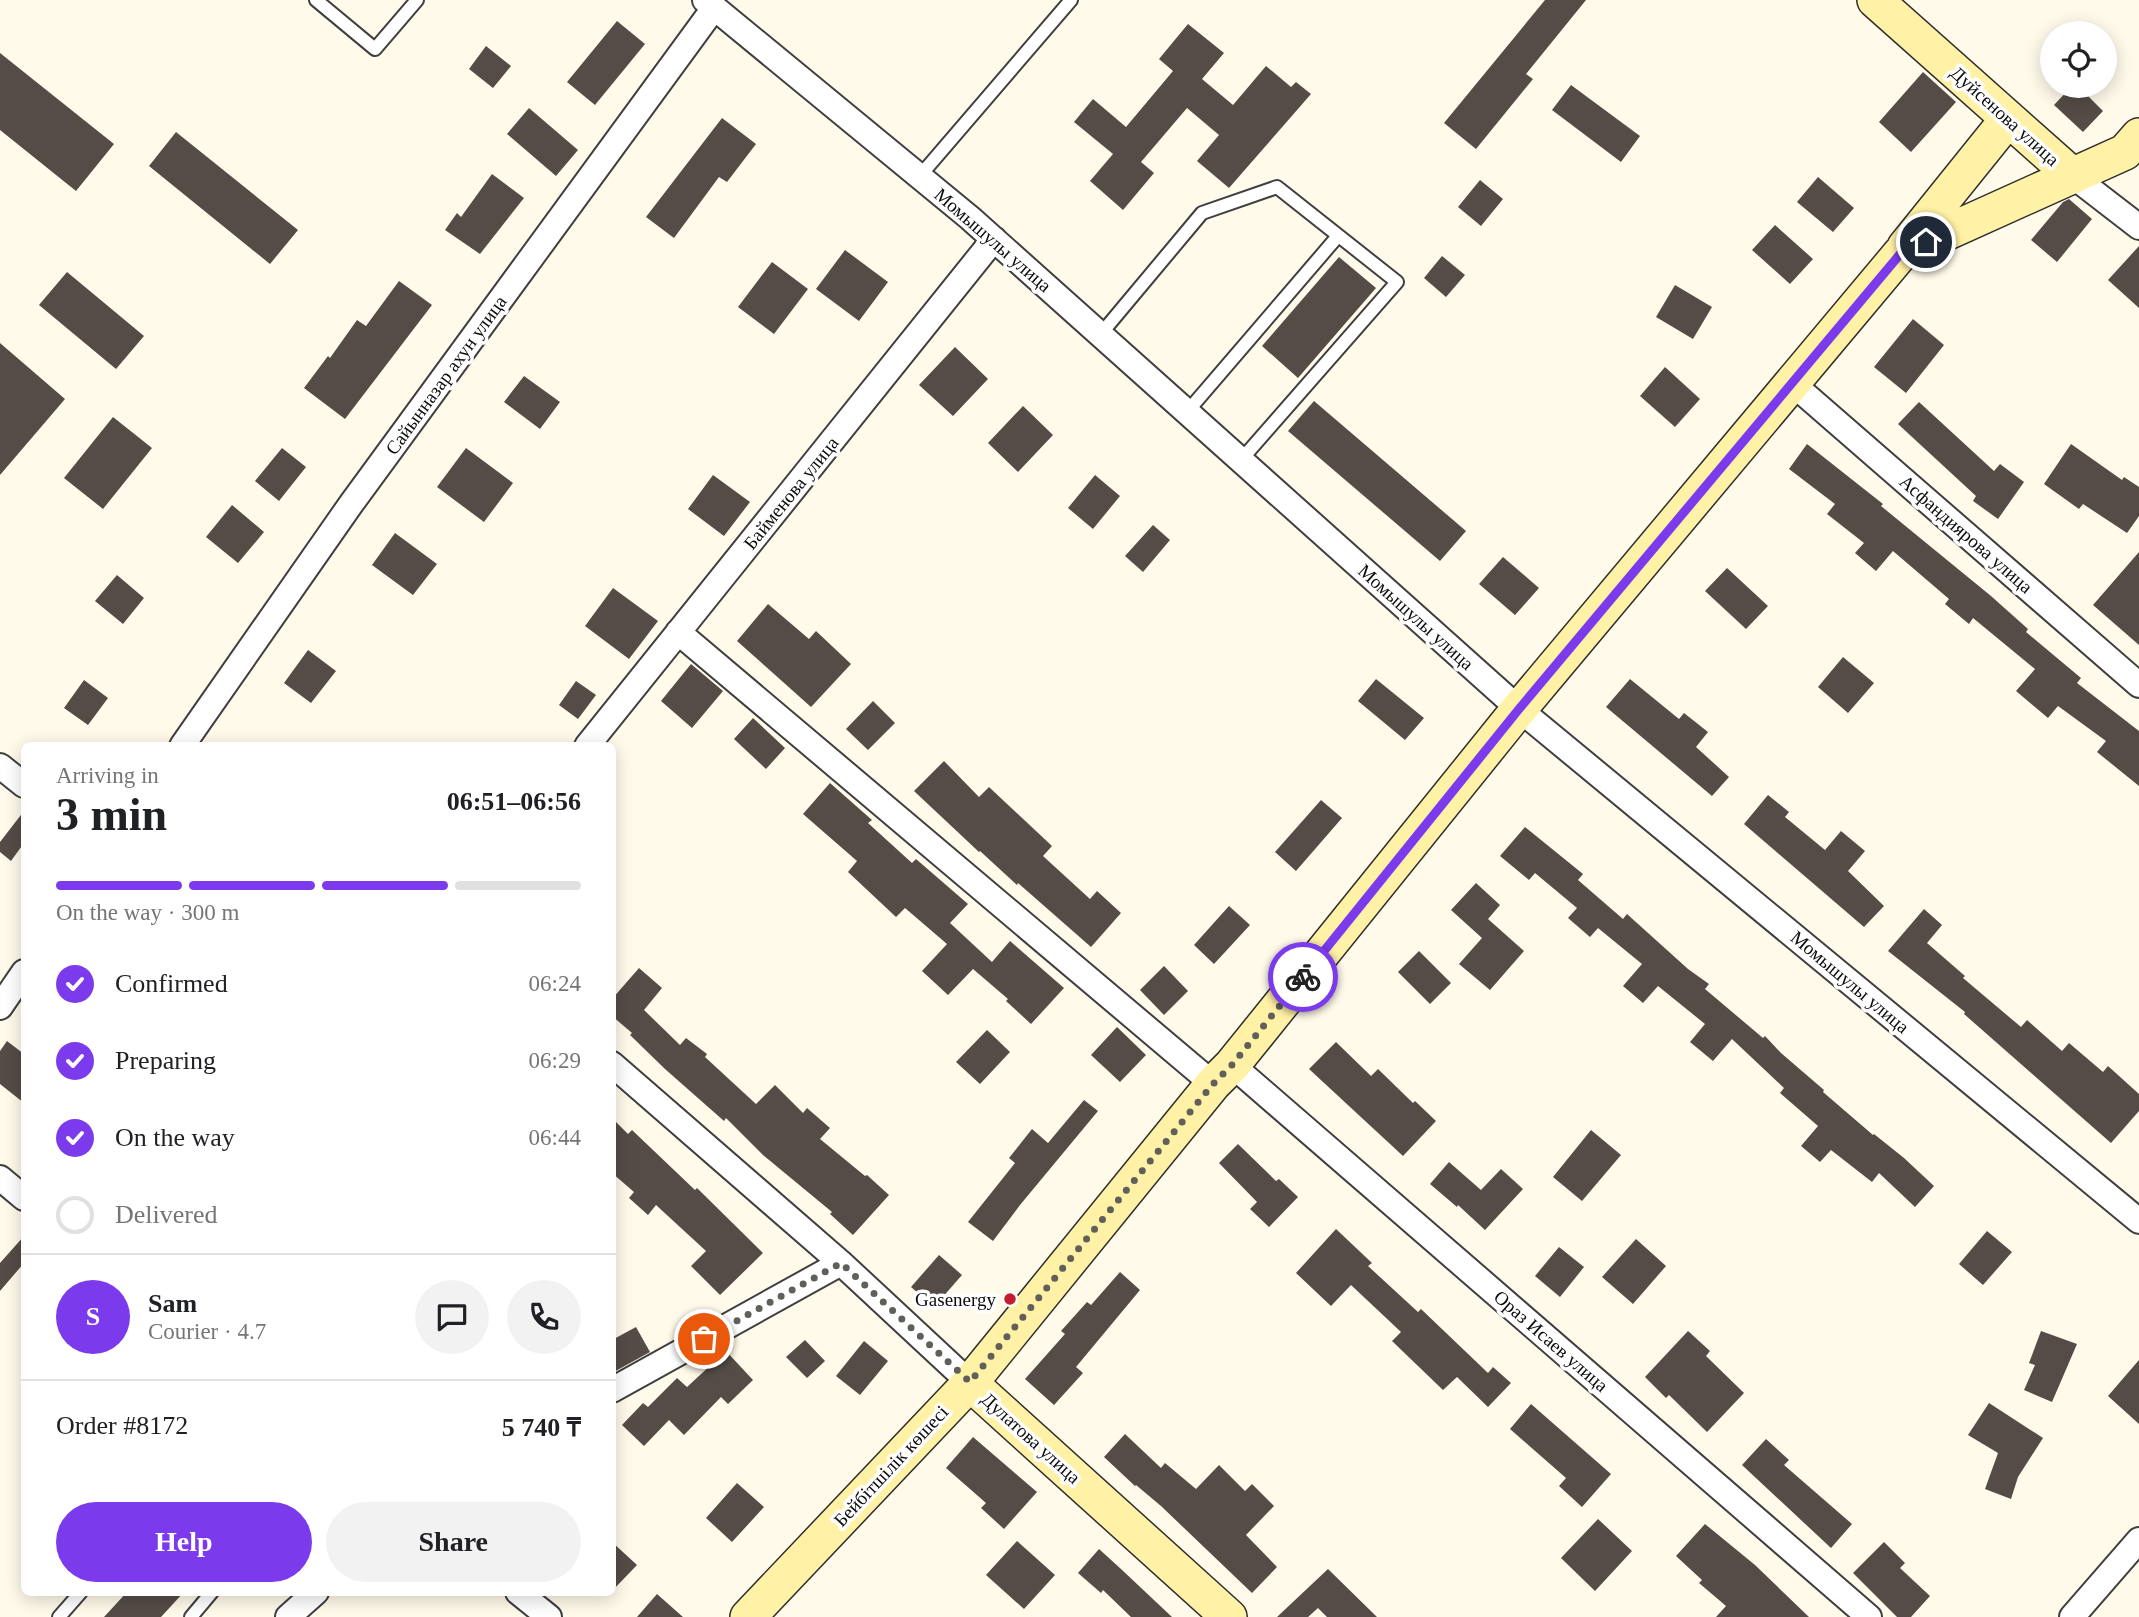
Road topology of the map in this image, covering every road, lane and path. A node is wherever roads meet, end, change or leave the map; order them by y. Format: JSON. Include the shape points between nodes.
{"nodes":[{"id":1,"x":316,"y":0,"type":"edge"},
{"id":2,"x":417,"y":0,"type":"edge"},
{"id":3,"x":1071,"y":0,"type":"edge"},
{"id":4,"x":1875,"y":0,"type":"edge"},
{"id":5,"x":710,"y":4,"type":"edge"},
{"id":6,"x":2008,"y":119,"type":"junction"},
{"id":7,"x":2139,"y":136,"type":"edge"},
{"id":8,"x":2073,"y":176,"type":"junction"},
{"id":9,"x":919,"y":177,"type":"junction"},
{"id":10,"x":2139,"y":226,"type":"edge"},
{"id":11,"x":1338,"y":236,"type":"junction"},
{"id":12,"x":994,"y":239,"type":"junction"},
{"id":13,"x":1901,"y":253,"type":"junction"},
{"id":14,"x":1100,"y":335,"type":"junction"},
{"id":15,"x":1793,"y":384,"type":"junction"},
{"id":16,"x":1188,"y":412,"type":"junction"},
{"id":17,"x":1241,"y":460,"type":"junction"},
{"id":18,"x":678,"y":632,"type":"junction"},
{"id":19,"x":2139,"y":685,"type":"edge"},
{"id":20,"x":1519,"y":709,"type":"junction"},
{"id":21,"x":185,"y":742,"type":"edge"},
{"id":22,"x":590,"y":742,"type":"edge"},
{"id":23,"x":0,"y":766,"type":"edge"},
{"id":24,"x":21,"y":783,"type":"edge"},
{"id":25,"x":21,"y":976,"type":"edge"},
{"id":26,"x":0,"y":1007,"type":"edge"},
{"id":27,"x":616,"y":1067,"type":"edge"},
{"id":28,"x":1222,"y":1075,"type":"junction"},
{"id":29,"x":0,"y":1178,"type":"edge"},
{"id":30,"x":21,"y":1196,"type":"edge"},
{"id":31,"x":2139,"y":1221,"type":"edge"},
{"id":32,"x":841,"y":1263,"type":"junction"},
{"id":33,"x":970,"y":1382,"type":"junction"},
{"id":34,"x":616,"y":1388,"type":"edge"},
{"id":35,"x":2139,"y":1540,"type":"edge"},
{"id":36,"x":77,"y":1596,"type":"edge"},
{"id":37,"x":209,"y":1596,"type":"edge"},
{"id":38,"x":312,"y":1596,"type":"edge"},
{"id":39,"x":523,"y":1596,"type":"edge"},
{"id":40,"x":59,"y":1617,"type":"edge"},
{"id":41,"x":191,"y":1617,"type":"edge"},
{"id":42,"x":288,"y":1617,"type":"edge"},
{"id":43,"x":549,"y":1617,"type":"edge"},
{"id":44,"x":748,"y":1617,"type":"edge"},
{"id":45,"x":1229,"y":1617,"type":"edge"},
{"id":46,"x":1869,"y":1617,"type":"edge"},
{"id":47,"x":2072,"y":1617,"type":"edge"}],
"edges":[{"from":1,"to":2,"type":"lane","via":[[375,49]]},
{"from":3,"to":9,"type":"lane"},
{"from":4,"to":6,"type":"street","name":"Дуйсенова улица"},
{"from":5,"to":9,"type":"street","name":"Момышулы улица"},
{"from":5,"to":21,"type":"street","name":"Сайынназар ахун улица"},
{"from":6,"to":8,"type":"street","name":"Дуйсенова улица"},
{"from":6,"to":13,"type":"street"},
{"from":7,"to":8,"type":"street","name":"Бейбітшілік көшесі","via":[[2125,152]]},
{"from":8,"to":10,"type":"street","name":"Дуйсенова улица"},
{"from":8,"to":13,"type":"street","name":"Бейбітшілік көшесі"},
{"from":9,"to":12,"type":"street","name":"Момышулы улица"},
{"from":11,"to":14,"type":"lane","via":[[1277,187],[1202,213]]},
{"from":11,"to":16,"type":"lane"},
{"from":11,"to":17,"type":"lane","via":[[1397,282]]},
{"from":12,"to":14,"type":"street","name":"Момышулы улица"},
{"from":12,"to":18,"type":"street","name":"Байменова улица"},
{"from":13,"to":15,"type":"street","name":"Бейбітшілік көшесі"},
{"from":14,"to":16,"type":"street","name":"Момышулы улица"},
{"from":15,"to":19,"type":"street","name":"Асфандиярова улица"},
{"from":15,"to":20,"type":"street","name":"Бейбітшілік көшесі"},
{"from":16,"to":17,"type":"street","name":"Момышулы улица"},
{"from":17,"to":20,"type":"street","name":"Момышулы улица"},
{"from":18,"to":22,"type":"street","name":"Байменова улица"},
{"from":18,"to":28,"type":"street","name":"Ораз Исаев улица"},
{"from":20,"to":28,"type":"street","name":"Бейбітшілік көшесі"},
{"from":20,"to":31,"type":"street","name":"Момышулы улица"},
{"from":23,"to":24,"type":"street"},
{"from":25,"to":26,"type":"street"},
{"from":27,"to":32,"type":"street","name":"Дулатова улица"},
{"from":28,"to":33,"type":"street","name":"Бейбітшілік көшесі"},
{"from":28,"to":46,"type":"street","name":"Ораз Исаев улица"},
{"from":29,"to":30,"type":"street"},
{"from":32,"to":33,"type":"street","name":"Дулатова улица"},
{"from":32,"to":34,"type":"street"},
{"from":33,"to":44,"type":"street","name":"Бейбітшілік көшесі"},
{"from":33,"to":45,"type":"street","name":"Дулатова улица"},
{"from":35,"to":47,"type":"street"},
{"from":36,"to":40,"type":"lane"},
{"from":37,"to":41,"type":"lane"},
{"from":38,"to":42,"type":"street"},
{"from":39,"to":43,"type":"street"}]}
